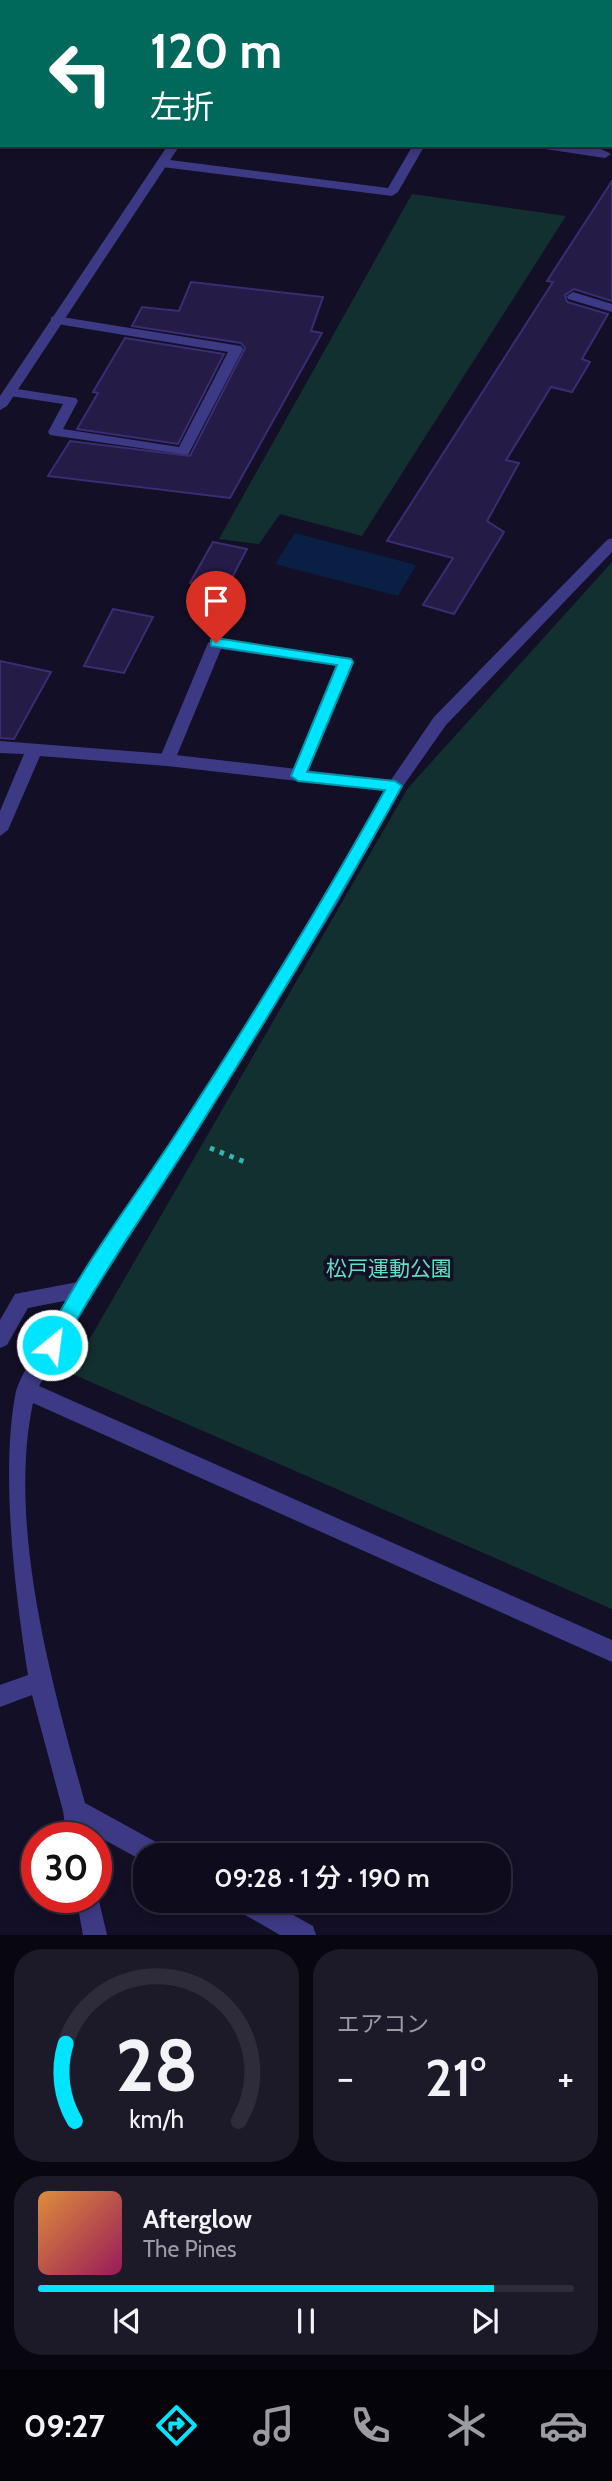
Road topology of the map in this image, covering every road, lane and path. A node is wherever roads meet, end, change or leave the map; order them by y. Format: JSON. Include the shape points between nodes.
{"nodes":[{"id":1,"x":173,"y":147,"type":"edge"},
{"id":2,"x":418,"y":147,"type":"edge"},
{"id":3,"x":558,"y":147,"type":"edge"},
{"id":4,"x":605,"y":154,"type":"dead end"},
{"id":5,"x":162,"y":163,"type":"junction"},
{"id":6,"x":573,"y":296,"type":"dead end"},
{"id":7,"x":612,"y":308,"type":"edge"},
{"id":8,"x":56,"y":320,"type":"junction"},
{"id":9,"x":10,"y":392,"type":"junction"},
{"id":10,"x":0,"y":406,"type":"edge"},
{"id":11,"x":612,"y":543,"type":"edge"},
{"id":12,"x":0,"y":747,"type":"edge"},
{"id":13,"x":34,"y":750,"type":"junction"},
{"id":14,"x":167,"y":760,"type":"junction"},
{"id":15,"x":298,"y":776,"type":"junction"},
{"id":16,"x":395,"y":786,"type":"junction"},
{"id":17,"x":0,"y":830,"type":"edge"},
{"id":18,"x":83,"y":1290,"type":"junction"},
{"id":19,"x":0,"y":1339,"type":"edge"},
{"id":20,"x":26,"y":1390,"type":"junction"},
{"id":21,"x":612,"y":1651,"type":"edge"},
{"id":22,"x":40,"y":1681,"type":"junction"},
{"id":23,"x":0,"y":1696,"type":"edge"},
{"id":24,"x":75,"y":1811,"type":"junction"},
{"id":25,"x":77,"y":1822,"type":"edge"},
{"id":26,"x":135,"y":1843,"type":"edge"},
{"id":27,"x":91,"y":1913,"type":"edge"},
{"id":28,"x":264,"y":1913,"type":"edge"},
{"id":29,"x":95,"y":1935,"type":"edge"},
{"id":30,"x":304,"y":1935,"type":"edge"}],
"edges":[{"from":1,"to":5,"type":"street"},
{"from":2,"to":5,"type":"street","via":[[392,192]]},
{"from":3,"to":4,"type":"street"},
{"from":5,"to":8,"type":"street"},
{"from":6,"to":7,"type":"street"},
{"from":8,"to":9,"type":"street"},
{"from":8,"to":9,"type":"street","via":[[236,349],[184,452],[55,432],[71,401]]},
{"from":9,"to":10,"type":"street"},
{"from":11,"to":16,"type":"street","via":[[440,721]]},
{"from":12,"to":13,"type":"street"},
{"from":13,"to":14,"type":"street"},
{"from":13,"to":17,"type":"street"},
{"from":14,"to":15,"type":"street"},
{"from":14,"to":15,"type":"street","via":[[216,643],[346,662]]},
{"from":15,"to":16,"type":"street"},
{"from":16,"to":18,"type":"street","via":[[330,902]]},
{"from":18,"to":19,"type":"street","via":[[22,1300]]},
{"from":18,"to":20,"type":"street"},
{"from":20,"to":21,"type":"street"},
{"from":20,"to":22,"type":"street","via":[[18,1427],[16,1499]]},
{"from":22,"to":23,"type":"street"},
{"from":22,"to":24,"type":"street"},
{"from":24,"to":25,"type":"street"},
{"from":24,"to":26,"type":"street"},
{"from":27,"to":29,"type":"street"},
{"from":28,"to":30,"type":"street"}]}
